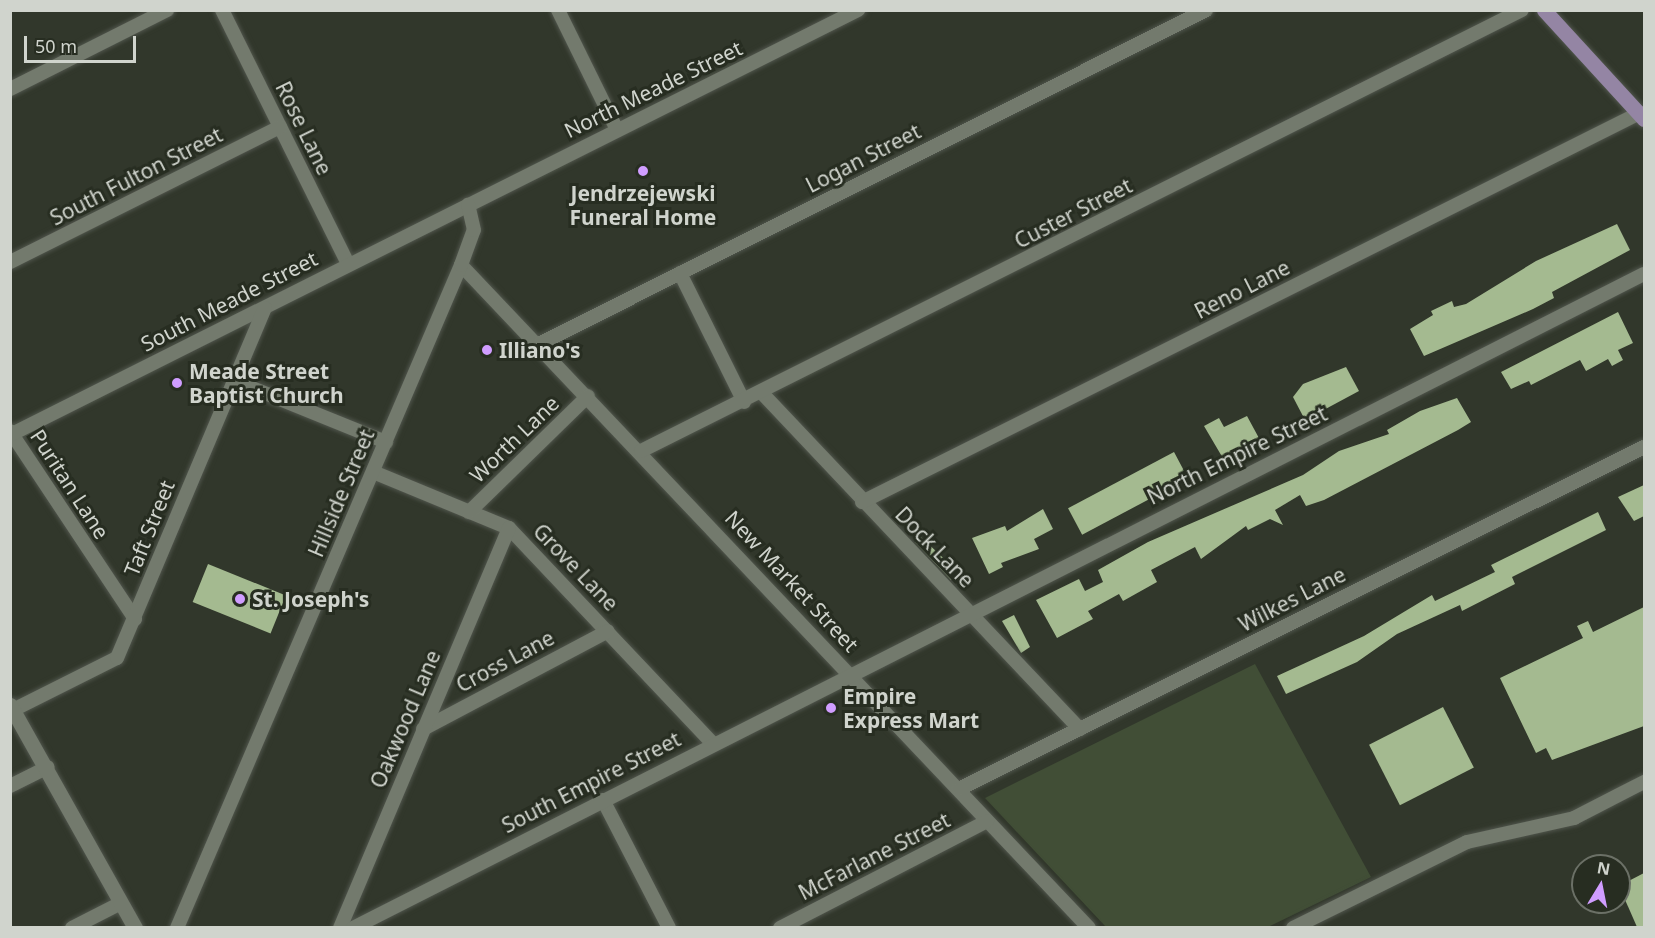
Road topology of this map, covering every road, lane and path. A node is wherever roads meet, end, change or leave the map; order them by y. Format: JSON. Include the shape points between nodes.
{"nodes":[{"id":1,"x":167,"y":10,"type":"edge"},
{"id":2,"x":222,"y":10,"type":"edge"},
{"id":3,"x":558,"y":10,"type":"edge"},
{"id":4,"x":858,"y":10,"type":"edge"},
{"id":5,"x":1206,"y":10,"type":"edge"},
{"id":6,"x":1522,"y":10,"type":"edge"},
{"id":7,"x":1544,"y":10,"type":"edge"},
{"id":8,"x":10,"y":89,"type":"edge"},
{"id":9,"x":1642,"y":116,"type":"edge"},
{"id":10,"x":280,"y":127,"type":"junction"},
{"id":11,"x":617,"y":130,"type":"junction"},
{"id":12,"x":468,"y":205,"type":"junction"},
{"id":13,"x":10,"y":262,"type":"edge"},
{"id":14,"x":348,"y":264,"type":"junction"},
{"id":15,"x":461,"y":265,"type":"junction"},
{"id":16,"x":680,"y":273,"type":"junction"},
{"id":17,"x":1644,"y":274,"type":"edge"},
{"id":18,"x":265,"y":308,"type":"junction"},
{"id":19,"x":539,"y":344,"type":"junction"},
{"id":20,"x":234,"y":381,"type":"junction"},
{"id":21,"x":761,"y":392,"type":"junction"},
{"id":22,"x":588,"y":396,"type":"junction"},
{"id":23,"x":744,"y":402,"type":"junction"},
{"id":24,"x":11,"y":433,"type":"edge"},
{"id":25,"x":386,"y":442,"type":"junction"},
{"id":26,"x":1644,"y":447,"type":"edge"},
{"id":27,"x":642,"y":451,"type":"junction"},
{"id":28,"x":373,"y":472,"type":"junction"},
{"id":29,"x":862,"y":502,"type":"junction"},
{"id":30,"x":469,"y":512,"type":"junction"},
{"id":31,"x":509,"y":528,"type":"junction"},
{"id":32,"x":968,"y":612,"type":"junction"},
{"id":33,"x":135,"y":618,"type":"junction"},
{"id":34,"x":608,"y":631,"type":"junction"},
{"id":35,"x":849,"y":673,"type":"junction"},
{"id":36,"x":12,"y":708,"type":"edge"},
{"id":37,"x":423,"y":729,"type":"junction"},
{"id":38,"x":1080,"y":729,"type":"junction"},
{"id":39,"x":712,"y":743,"type":"junction"},
{"id":40,"x":48,"y":767,"type":"junction"},
{"id":41,"x":1644,"y":782,"type":"edge"},
{"id":42,"x":10,"y":786,"type":"edge"},
{"id":43,"x":959,"y":789,"type":"junction"},
{"id":44,"x":603,"y":800,"type":"junction"},
{"id":45,"x":987,"y":821,"type":"junction"},
{"id":46,"x":122,"y":903,"type":"junction"},
{"id":47,"x":72,"y":927,"type":"edge"},
{"id":48,"x":135,"y":927,"type":"edge"},
{"id":49,"x":177,"y":927,"type":"edge"},
{"id":50,"x":340,"y":927,"type":"edge"},
{"id":51,"x":353,"y":927,"type":"edge"},
{"id":52,"x":669,"y":927,"type":"edge"},
{"id":53,"x":780,"y":927,"type":"edge"},
{"id":54,"x":1089,"y":927,"type":"edge"},
{"id":55,"x":1293,"y":927,"type":"edge"}],
"edges":[{"from":1,"to":8,"type":"street"},
{"from":2,"to":10,"type":"street","name":"Rose Lane"},
{"from":3,"to":11,"type":"street"},
{"from":4,"to":11,"type":"street","name":"North Meade Street"},
{"from":5,"to":16,"type":"street","name":"Logan Street"},
{"from":6,"to":21,"type":"street","name":"Custer Street"},
{"from":7,"to":9,"type":"main road"},
{"from":9,"to":29,"type":"street","name":"Reno Lane"},
{"from":10,"to":13,"type":"street","name":"South Fulton Street"},
{"from":10,"to":14,"type":"street","name":"Rose Lane"},
{"from":11,"to":12,"type":"street","name":"North Meade Street"},
{"from":12,"to":14,"type":"street","name":"South Meade Street"},
{"from":12,"to":15,"type":"street","name":"Hillside Street","via":[[474,230]]},
{"from":14,"to":18,"type":"street","name":"South Meade Street"},
{"from":15,"to":19,"type":"street","name":"New Market Street"},
{"from":15,"to":25,"type":"street","name":"Hillside Street"},
{"from":16,"to":19,"type":"street","name":"Logan Street"},
{"from":16,"to":23,"type":"street"},
{"from":17,"to":32,"type":"street","name":"North Empire Street"},
{"from":18,"to":20,"type":"street","name":"Taft Street"},
{"from":18,"to":24,"type":"street","name":"South Meade Street"},
{"from":19,"to":22,"type":"street","name":"New Market Street"},
{"from":20,"to":25,"type":"street"},
{"from":20,"to":33,"type":"street","name":"Taft Street"},
{"from":21,"to":23,"type":"street","name":"Custer Street"},
{"from":21,"to":29,"type":"street","name":"Dock Lane"},
{"from":22,"to":27,"type":"street","name":"New Market Street"},
{"from":22,"to":30,"type":"street","name":"Worth Lane"},
{"from":23,"to":27,"type":"street","name":"Custer Street"},
{"from":24,"to":33,"type":"street","name":"Puritan Lane"},
{"from":25,"to":28,"type":"street","name":"Hillside Street"},
{"from":26,"to":38,"type":"street","name":"Wilkes Lane"},
{"from":27,"to":35,"type":"street","name":"New Market Street"},
{"from":28,"to":30,"type":"street","name":"Grove Lane"},
{"from":28,"to":49,"type":"street","name":"Hillside Street"},
{"from":29,"to":32,"type":"street","name":"Dock Lane"},
{"from":30,"to":31,"type":"street","name":"Grove Lane"},
{"from":31,"to":34,"type":"street","name":"Grove Lane"},
{"from":31,"to":37,"type":"street","name":"Oakwood Lane"},
{"from":32,"to":35,"type":"street","name":"North Empire Street"},
{"from":32,"to":38,"type":"street","name":"Dock Lane"},
{"from":33,"to":36,"type":"street","name":"Taft Street","via":[[117,658]]},
{"from":34,"to":37,"type":"street","name":"Cross Lane"},
{"from":34,"to":39,"type":"street","name":"Grove Lane"},
{"from":35,"to":39,"type":"street","name":"South Empire Street"},
{"from":35,"to":43,"type":"street","name":"New Market Street"},
{"from":36,"to":40,"type":"main road"},
{"from":37,"to":50,"type":"street","name":"Oakwood Lane"},
{"from":38,"to":43,"type":"street","name":"Wilkes Lane"},
{"from":39,"to":44,"type":"street","name":"South Empire Street"},
{"from":40,"to":42,"type":"street"},
{"from":40,"to":46,"type":"main road"},
{"from":41,"to":55,"type":"street","via":[[1574,818],[1467,842]]},
{"from":43,"to":45,"type":"street","name":"New Market Street"},
{"from":44,"to":51,"type":"street","name":"South Empire Street"},
{"from":44,"to":52,"type":"street"},
{"from":45,"to":53,"type":"street","name":"McFarlane Street"},
{"from":45,"to":54,"type":"street","name":"New Market Street"},
{"from":46,"to":47,"type":"street"},
{"from":46,"to":48,"type":"main road"}]}
